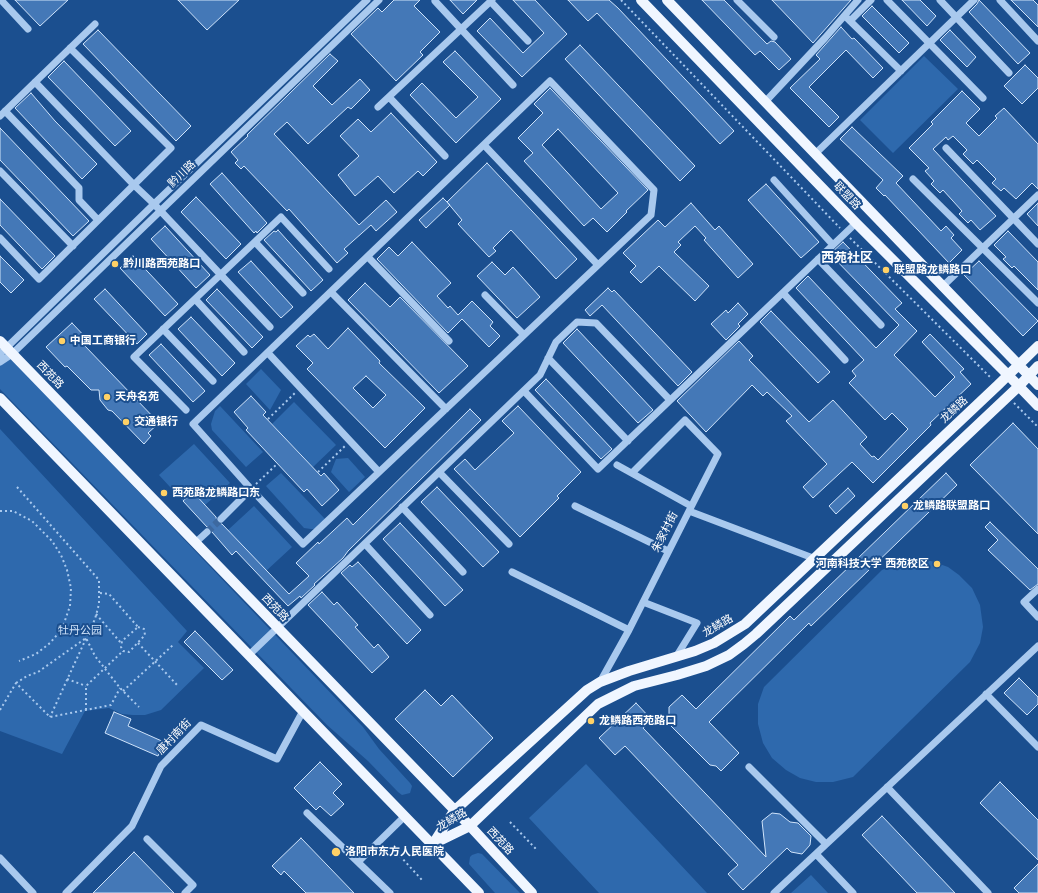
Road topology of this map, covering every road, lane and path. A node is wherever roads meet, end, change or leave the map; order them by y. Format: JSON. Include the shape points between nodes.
{"nodes":[{"id":1,"x":1,"y":0,"type":"edge"},
{"id":2,"x":367,"y":0,"type":"edge"},
{"id":3,"x":379,"y":0,"type":"edge"},
{"id":4,"x":620,"y":0,"type":"edge"},
{"id":5,"x":641,"y":0,"type":"edge"},
{"id":6,"x":667,"y":0,"type":"edge"},
{"id":7,"x":737,"y":0,"type":"edge"},
{"id":8,"x":858,"y":0,"type":"edge"},
{"id":9,"x":871,"y":0,"type":"edge"},
{"id":10,"x":887,"y":0,"type":"edge"},
{"id":11,"x":940,"y":0,"type":"edge"},
{"id":12,"x":974,"y":0,"type":"edge"},
{"id":13,"x":1000,"y":0,"type":"edge"},
{"id":14,"x":435,"y":1,"type":"dead end"},
{"id":15,"x":492,"y":1,"type":"edge"},
{"id":16,"x":956,"y":17,"type":"junction"},
{"id":17,"x":847,"y":18,"type":"junction"},
{"id":18,"x":95,"y":24,"type":"dead end"},
{"id":19,"x":28,"y":29,"type":"dead end"},
{"id":20,"x":461,"y":30,"type":"junction"},
{"id":21,"x":774,"y":37,"type":"dead end"},
{"id":22,"x":528,"y":41,"type":"dead end"},
{"id":23,"x":1038,"y":41,"type":"edge"},
{"id":24,"x":929,"y":43,"type":"junction"},
{"id":25,"x":70,"y":48,"type":"junction"},
{"id":26,"x":901,"y":71,"type":"junction"},
{"id":27,"x":1009,"y":73,"type":"dead end"},
{"id":28,"x":35,"y":82,"type":"junction"},
{"id":29,"x":513,"y":85,"type":"dead end"},
{"id":30,"x":390,"y":97,"type":"junction"},
{"id":31,"x":983,"y":98,"type":"dead end"},
{"id":32,"x":765,"y":102,"type":"junction"},
{"id":33,"x":378,"y":108,"type":"dead end"},
{"id":34,"x":2,"y":114,"type":"edge"},
{"id":35,"x":484,"y":144,"type":"junction"},
{"id":36,"x":946,"y":148,"type":"dead end"},
{"id":37,"x":815,"y":154,"type":"junction"},
{"id":38,"x":445,"y":156,"type":"dead end"},
{"id":39,"x":0,"y":171,"type":"edge"},
{"id":40,"x":913,"y":179,"type":"dead end"},
{"id":41,"x":774,"y":180,"type":"dead end"},
{"id":42,"x":134,"y":185,"type":"junction"},
{"id":43,"x":1038,"y":195,"type":"edge"},
{"id":44,"x":154,"y":204,"type":"junction"},
{"id":45,"x":160,"y":210,"type":"junction"},
{"id":46,"x":1013,"y":219,"type":"junction"},
{"id":47,"x":98,"y":220,"type":"junction"},
{"id":48,"x":856,"y":223,"type":"junction"},
{"id":49,"x":845,"y":233,"type":"junction"},
{"id":50,"x":0,"y":238,"type":"edge"},
{"id":51,"x":255,"y":242,"type":"junction"},
{"id":52,"x":1038,"y":244,"type":"edge"},
{"id":53,"x":833,"y":245,"type":"junction"},
{"id":54,"x":73,"y":246,"type":"junction"},
{"id":55,"x":982,"y":249,"type":"junction"},
{"id":56,"x":368,"y":257,"type":"junction"},
{"id":57,"x":818,"y":259,"type":"junction"},
{"id":58,"x":598,"y":265,"type":"junction"},
{"id":59,"x":329,"y":268,"type":"dead end"},
{"id":60,"x":220,"y":275,"type":"junction"},
{"id":61,"x":942,"y":287,"type":"junction"},
{"id":62,"x":332,"y":292,"type":"junction"},
{"id":63,"x":303,"y":293,"type":"dead end"},
{"id":64,"x":782,"y":293,"type":"junction"},
{"id":65,"x":485,"y":294,"type":"dead end"},
{"id":66,"x":195,"y":299,"type":"junction"},
{"id":67,"x":1038,"y":303,"type":"edge"},
{"id":68,"x":881,"y":325,"type":"dead end"},
{"id":69,"x":270,"y":327,"type":"dead end"},
{"id":70,"x":163,"y":329,"type":"junction"},
{"id":71,"x":524,"y":335,"type":"junction"},
{"id":72,"x":449,"y":341,"type":"dead end"},
{"id":73,"x":1038,"y":346,"type":"edge"},
{"id":74,"x":5,"y":349,"type":"edge"},
{"id":75,"x":244,"y":352,"type":"dead end"},
{"id":76,"x":268,"y":353,"type":"junction"},
{"id":77,"x":548,"y":358,"type":"junction"},
{"id":78,"x":845,"y":360,"type":"dead end"},
{"id":79,"x":0,"y":362,"type":"edge"},
{"id":80,"x":1019,"y":365,"type":"junction"},
{"id":81,"x":1038,"y":366,"type":"edge"},
{"id":82,"x":1008,"y":375,"type":"junction"},
{"id":83,"x":1029,"y":376,"type":"junction"},
{"id":84,"x":213,"y":381,"type":"dead end"},
{"id":85,"x":998,"y":385,"type":"junction"},
{"id":86,"x":1038,"y":385,"type":"edge"},
{"id":87,"x":1019,"y":386,"type":"junction"},
{"id":88,"x":300,"y":388,"type":"junction"},
{"id":89,"x":524,"y":391,"type":"junction"},
{"id":90,"x":1008,"y":396,"type":"junction"},
{"id":91,"x":0,"y":398,"type":"edge"},
{"id":92,"x":670,"y":400,"type":"junction"},
{"id":93,"x":1038,"y":406,"type":"edge"},
{"id":94,"x":446,"y":409,"type":"junction"},
{"id":95,"x":186,"y":410,"type":"dead end"},
{"id":96,"x":268,"y":419,"type":"dead end"},
{"id":97,"x":1038,"y":428,"type":"edge"},
{"id":98,"x":628,"y":441,"type":"junction"},
{"id":99,"x":350,"y":442,"type":"junction"},
{"id":100,"x":277,"y":464,"type":"dead end"},
{"id":101,"x":617,"y":465,"type":"dead end"},
{"id":102,"x":318,"y":472,"type":"dead end"},
{"id":103,"x":379,"y":472,"type":"junction"},
{"id":104,"x":440,"y":472,"type":"junction"},
{"id":105,"x":632,"y":473,"type":"junction"},
{"id":106,"x":17,"y":487,"type":"dead end"},
{"id":107,"x":251,"y":489,"type":"junction"},
{"id":108,"x":575,"y":506,"type":"dead end"},
{"id":109,"x":402,"y":507,"type":"junction"},
{"id":110,"x":690,"y":508,"type":"junction"},
{"id":111,"x":0,"y":511,"type":"edge"},
{"id":112,"x":220,"y":519,"type":"tunnel mouth"},
{"id":113,"x":207,"y":532,"type":"tunnel mouth"},
{"id":114,"x":195,"y":543,"type":"junction"},
{"id":115,"x":364,"y":544,"type":"junction"},
{"id":116,"x":509,"y":544,"type":"dead end"},
{"id":117,"x":668,"y":551,"type":"junction"},
{"id":118,"x":813,"y":558,"type":"junction"},
{"id":119,"x":463,"y":572,"type":"dead end"},
{"id":120,"x":512,"y":572,"type":"dead end"},
{"id":121,"x":1038,"y":589,"type":"edge"},
{"id":122,"x":100,"y":593,"type":"junction"},
{"id":123,"x":643,"y":602,"type":"junction"},
{"id":124,"x":96,"y":613,"type":"junction"},
{"id":125,"x":430,"y":615,"type":"dead end"},
{"id":126,"x":1038,"y":617,"type":"edge"},
{"id":127,"x":138,"y":627,"type":"junction"},
{"id":128,"x":277,"y":627,"type":"junction"},
{"id":129,"x":630,"y":630,"type":"junction"},
{"id":130,"x":86,"y":638,"type":"junction"},
{"id":131,"x":121,"y":643,"type":"junction"},
{"id":132,"x":138,"y":643,"type":"junction"},
{"id":133,"x":173,"y":645,"type":"dead end"},
{"id":134,"x":1038,"y":646,"type":"edge"},
{"id":135,"x":123,"y":651,"type":"junction"},
{"id":136,"x":249,"y":655,"type":"junction"},
{"id":137,"x":676,"y":658,"type":"junction"},
{"id":138,"x":19,"y":661,"type":"dead end"},
{"id":139,"x":155,"y":661,"type":"junction"},
{"id":140,"x":104,"y":668,"type":"junction"},
{"id":141,"x":67,"y":679,"type":"junction"},
{"id":142,"x":600,"y":682,"type":"junction"},
{"id":143,"x":16,"y":683,"type":"junction"},
{"id":144,"x":86,"y":686,"type":"junction"},
{"id":145,"x":178,"y":686,"type":"dead end"},
{"id":146,"x":120,"y":688,"type":"junction"},
{"id":147,"x":123,"y":691,"type":"junction"},
{"id":148,"x":986,"y":694,"type":"junction"},
{"id":149,"x":139,"y":707,"type":"dead end"},
{"id":150,"x":0,"y":710,"type":"edge"},
{"id":151,"x":86,"y":710,"type":"junction"},
{"id":152,"x":303,"y":711,"type":"junction"},
{"id":153,"x":50,"y":717,"type":"junction"},
{"id":154,"x":1038,"y":747,"type":"edge"},
{"id":155,"x":749,"y":766,"type":"dead end"},
{"id":156,"x":887,"y":787,"type":"junction"},
{"id":157,"x":454,"y":811,"type":"junction"},
{"id":158,"x":307,"y":813,"type":"dead end"},
{"id":159,"x":405,"y":816,"type":"junction"},
{"id":160,"x":510,"y":822,"type":"dead end"},
{"id":161,"x":470,"y":826,"type":"junction"},
{"id":162,"x":147,"y":839,"type":"dead end"},
{"id":163,"x":433,"y":844,"type":"junction"},
{"id":164,"x":826,"y":844,"type":"junction"},
{"id":165,"x":536,"y":849,"type":"dead end"},
{"id":166,"x":816,"y":854,"type":"junction"},
{"id":167,"x":400,"y":856,"type":"dead end"},
{"id":168,"x":0,"y":858,"type":"edge"},
{"id":169,"x":358,"y":862,"type":"junction"},
{"id":170,"x":422,"y":880,"type":"dead end"},
{"id":171,"x":33,"y":893,"type":"edge"},
{"id":172,"x":66,"y":893,"type":"edge"},
{"id":173,"x":185,"y":893,"type":"edge"},
{"id":174,"x":390,"y":893,"type":"edge"},
{"id":175,"x":479,"y":893,"type":"edge"},
{"id":176,"x":532,"y":893,"type":"edge"},
{"id":177,"x":774,"y":893,"type":"edge"},
{"id":178,"x":853,"y":893,"type":"edge"},
{"id":179,"x":988,"y":893,"type":"edge"}],
"edges":[{"from":1,"to":19,"type":"street"},
{"from":2,"to":44,"type":"street","name":"黔川路"},
{"from":3,"to":45,"type":"street","name":"黔川路"},
{"from":4,"to":49,"type":"path"},
{"from":5,"to":48,"type":"main road","name":"联盟路"},
{"from":6,"to":32,"type":"main road","name":"联盟路"},
{"from":7,"to":21,"type":"street"},
{"from":8,"to":17,"type":"street"},
{"from":9,"to":17,"type":"street"},
{"from":10,"to":24,"type":"street"},
{"from":11,"to":16,"type":"street"},
{"from":12,"to":16,"type":"street"},
{"from":13,"to":23,"type":"street"},
{"from":14,"to":20,"type":"street"},
{"from":15,"to":20,"type":"street"},
{"from":15,"to":22,"type":"street"},
{"from":16,"to":24,"type":"street"},
{"from":16,"to":27,"type":"street"},
{"from":17,"to":26,"type":"street"},
{"from":17,"to":32,"type":"street"},
{"from":18,"to":25,"type":"street"},
{"from":20,"to":29,"type":"street"},
{"from":20,"to":30,"type":"street"},
{"from":24,"to":26,"type":"street"},
{"from":24,"to":31,"type":"street"},
{"from":25,"to":28,"type":"street"},
{"from":25,"to":42,"type":"street","via":[[171,148]]},
{"from":26,"to":37,"type":"street"},
{"from":28,"to":34,"type":"street"},
{"from":28,"to":42,"type":"street"},
{"from":30,"to":33,"type":"street"},
{"from":30,"to":38,"type":"street"},
{"from":32,"to":37,"type":"main road","name":"联盟路"},
{"from":34,"to":47,"type":"street","via":[[79,188],[79,200]]},
{"from":35,"to":56,"type":"street"},
{"from":35,"to":58,"type":"street"},
{"from":35,"to":58,"type":"street","via":[[550,81],[654,190],[651,215]]},
{"from":36,"to":46,"type":"street"},
{"from":37,"to":61,"type":"main road","name":"联盟路"},
{"from":39,"to":54,"type":"street"},
{"from":40,"to":55,"type":"street"},
{"from":41,"to":53,"type":"street"},
{"from":42,"to":44,"type":"street"},
{"from":42,"to":47,"type":"street"},
{"from":43,"to":46,"type":"street"},
{"from":44,"to":45,"type":"street"},
{"from":44,"to":74,"type":"street","name":"黔川路"},
{"from":45,"to":60,"type":"street"},
{"from":45,"to":74,"type":"street","name":"黔川路"},
{"from":46,"to":52,"type":"street"},
{"from":46,"to":55,"type":"street"},
{"from":47,"to":54,"type":"street"},
{"from":48,"to":49,"type":"street"},
{"from":48,"to":82,"type":"main road","name":"联盟路"},
{"from":49,"to":53,"type":"street"},
{"from":49,"to":85,"type":"path"},
{"from":50,"to":54,"type":"street","via":[[39,279]]},
{"from":51,"to":59,"type":"street","via":[[281,217]]},
{"from":51,"to":60,"type":"street"},
{"from":51,"to":63,"type":"street"},
{"from":53,"to":57,"type":"street"},
{"from":55,"to":61,"type":"street"},
{"from":55,"to":67,"type":"street"},
{"from":56,"to":62,"type":"street"},
{"from":56,"to":72,"type":"street"},
{"from":57,"to":64,"type":"street"},
{"from":57,"to":68,"type":"street"},
{"from":58,"to":71,"type":"street"},
{"from":60,"to":66,"type":"street"},
{"from":60,"to":69,"type":"street"},
{"from":61,"to":80,"type":"main road","name":"联盟路"},
{"from":62,"to":76,"type":"street"},
{"from":62,"to":94,"type":"street"},
{"from":64,"to":78,"type":"street"},
{"from":64,"to":92,"type":"street"},
{"from":65,"to":71,"type":"street"},
{"from":66,"to":70,"type":"street"},
{"from":66,"to":75,"type":"street"},
{"from":70,"to":84,"type":"street"},
{"from":70,"to":95,"type":"street","via":[[134,357]]},
{"from":71,"to":94,"type":"street"},
{"from":73,"to":80,"type":"main road","name":"龙鳞路"},
{"from":74,"to":79,"type":"street","name":"黔川路"},
{"from":74,"to":114,"type":"main road","name":"西苑路"},
{"from":76,"to":88,"type":"street"},
{"from":76,"to":107,"type":"street","via":[[194,424]]},
{"from":77,"to":89,"type":"street","via":[[540,375]]},
{"from":77,"to":92,"type":"street","via":[[556,342],[577,322],[596,323]]},
{"from":77,"to":98,"type":"street"},
{"from":80,"to":82,"type":"main road","name":"龙鳞路"},
{"from":80,"to":83,"type":"main road","name":"联盟路"},
{"from":81,"to":83,"type":"main road","name":"龙鳞路"},
{"from":82,"to":85,"type":"main road","name":"龙鳞路"},
{"from":82,"to":87,"type":"main road","name":"联盟路"},
{"from":83,"to":86,"type":"main road","name":"联盟路"},
{"from":83,"to":87,"type":"main road","name":"龙鳞路"},
{"from":85,"to":118,"type":"main road","name":"龙鳞路"},
{"from":87,"to":90,"type":"main road","name":"龙鳞路"},
{"from":87,"to":93,"type":"main road","name":"联盟路"},
{"from":88,"to":96,"type":"path"},
{"from":88,"to":99,"type":"street"},
{"from":89,"to":98,"type":"street","via":[[598,469]]},
{"from":89,"to":104,"type":"street"},
{"from":90,"to":97,"type":"path"},
{"from":90,"to":161,"type":"main road","name":"龙鳞路","via":[[744,644],[706,666],[634,686],[598,704]]},
{"from":91,"to":136,"type":"main road"},
{"from":92,"to":98,"type":"street"},
{"from":94,"to":103,"type":"street"},
{"from":99,"to":102,"type":"path"},
{"from":99,"to":103,"type":"street"},
{"from":100,"to":107,"type":"path"},
{"from":101,"to":105,"type":"street"},
{"from":103,"to":107,"type":"street","via":[[303,544]]},
{"from":104,"to":109,"type":"street"},
{"from":104,"to":116,"type":"street"},
{"from":105,"to":110,"type":"street"},
{"from":105,"to":110,"type":"street","via":[[685,420],[718,454]]},
{"from":106,"to":122,"type":"path","via":[[100,580]]},
{"from":107,"to":112,"type":"street"},
{"from":108,"to":117,"type":"street"},
{"from":109,"to":115,"type":"street"},
{"from":109,"to":119,"type":"street"},
{"from":110,"to":117,"type":"street","name":"朱家村街"},
{"from":110,"to":118,"type":"street","name":"朱家村街"},
{"from":111,"to":138,"type":"path","via":[[13,511],[32,521],[52,541],[61,555],[71,588],[70,606],[62,630],[36,654]]},
{"from":113,"to":114,"type":"street"},
{"from":114,"to":128,"type":"main road","name":"西苑路"},
{"from":115,"to":125,"type":"street"},
{"from":115,"to":128,"type":"street"},
{"from":117,"to":123,"type":"street","name":"朱家村街"},
{"from":118,"to":137,"type":"main road","name":"龙鳞路","via":[[745,624],[714,643]]},
{"from":120,"to":129,"type":"street"},
{"from":121,"to":126,"type":"street","via":[[1024,602]]},
{"from":122,"to":124,"type":"path"},
{"from":122,"to":127,"type":"path","via":[[109,594]]},
{"from":123,"to":129,"type":"street","name":"朱家村街"},
{"from":123,"to":137,"type":"street","via":[[697,623]]},
{"from":124,"to":130,"type":"path"},
{"from":124,"to":131,"type":"path"},
{"from":127,"to":131,"type":"path"},
{"from":127,"to":132,"type":"path","via":[[144,629],[146,635]]},
{"from":128,"to":136,"type":"street"},
{"from":128,"to":157,"type":"main road","name":"西苑路"},
{"from":129,"to":142,"type":"street","name":"朱家村街"},
{"from":130,"to":140,"type":"path","via":[[94,656]]},
{"from":130,"to":141,"type":"path"},
{"from":130,"to":143,"type":"path","via":[[38,672]]},
{"from":131,"to":135,"type":"path"},
{"from":132,"to":135,"type":"path","via":[[129,652]]},
{"from":132,"to":139,"type":"path"},
{"from":133,"to":139,"type":"path"},
{"from":134,"to":148,"type":"street"},
{"from":135,"to":140,"type":"path"},
{"from":136,"to":152,"type":"main road"},
{"from":137,"to":142,"type":"main road","name":"龙鳞路"},
{"from":139,"to":145,"type":"path"},
{"from":139,"to":147,"type":"path"},
{"from":140,"to":144,"type":"path"},
{"from":140,"to":146,"type":"path"},
{"from":141,"to":144,"type":"path"},
{"from":141,"to":153,"type":"path"},
{"from":142,"to":157,"type":"main road","name":"龙鳞路"},
{"from":143,"to":150,"type":"path"},
{"from":143,"to":153,"type":"path"},
{"from":144,"to":151,"type":"path"},
{"from":146,"to":147,"type":"path"},
{"from":146,"to":151,"type":"path","via":[[112,705]]},
{"from":147,"to":149,"type":"path"},
{"from":148,"to":154,"type":"street"},
{"from":148,"to":156,"type":"street"},
{"from":151,"to":153,"type":"path"},
{"from":152,"to":159,"type":"main road"},
{"from":152,"to":172,"type":"street","name":"唐村南街","via":[[277,760],[201,725],[161,766],[132,826]]},
{"from":155,"to":164,"type":"street"},
{"from":156,"to":164,"type":"street"},
{"from":156,"to":179,"type":"street"},
{"from":157,"to":161,"type":"main road","name":"西苑路"},
{"from":157,"to":163,"type":"main road","name":"龙鳞路"},
{"from":158,"to":169,"type":"street"},
{"from":159,"to":163,"type":"main road"},
{"from":159,"to":169,"type":"street"},
{"from":160,"to":165,"type":"path"},
{"from":161,"to":163,"type":"main road","name":"龙鳞路"},
{"from":161,"to":176,"type":"main road","name":"西苑路"},
{"from":162,"to":173,"type":"street","via":[[193,885]]},
{"from":163,"to":175,"type":"main road"},
{"from":164,"to":166,"type":"street"},
{"from":166,"to":177,"type":"street"},
{"from":166,"to":178,"type":"street"},
{"from":167,"to":170,"type":"path"},
{"from":168,"to":171,"type":"street"},
{"from":169,"to":174,"type":"street"}]}
